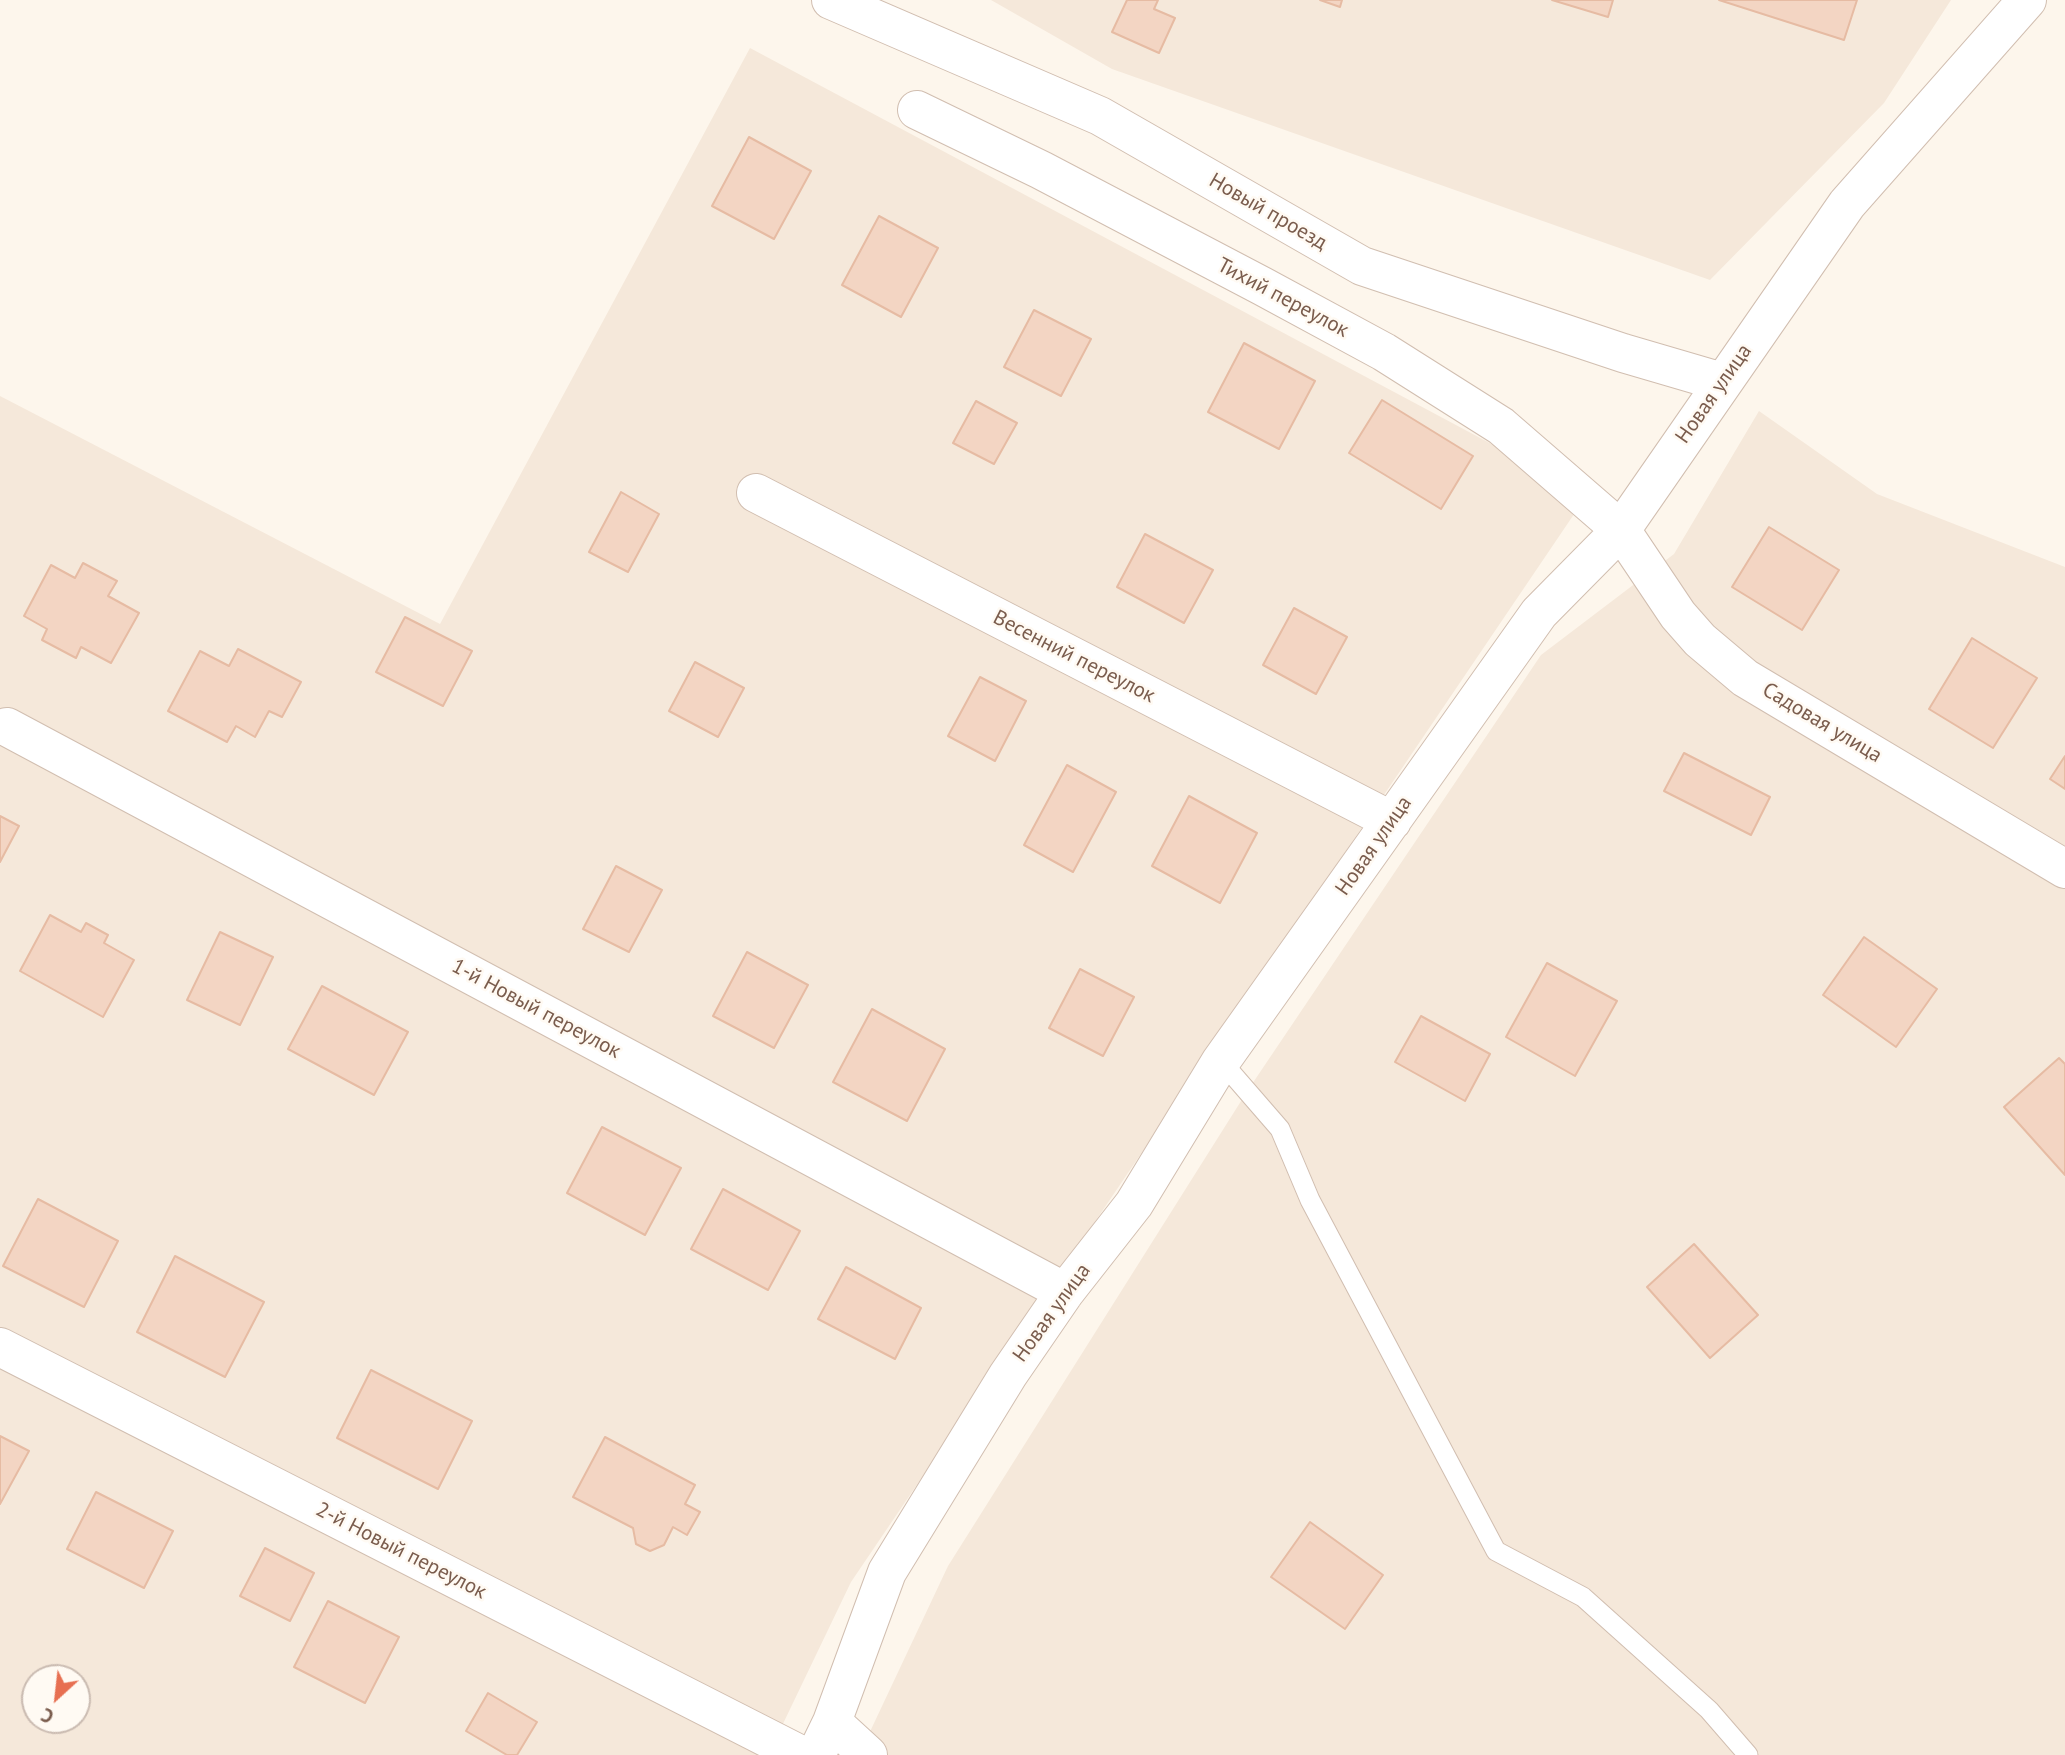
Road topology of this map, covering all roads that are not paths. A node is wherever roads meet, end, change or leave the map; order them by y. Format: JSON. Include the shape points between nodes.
{"nodes":[{"id":1,"x":831,"y":0,"type":"edge"},
{"id":2,"x":2027,"y":0,"type":"edge"},
{"id":3,"x":917,"y":110,"type":"dead end"},
{"id":4,"x":1722,"y":382,"type":"junction"},
{"id":5,"x":756,"y":493,"type":"dead end"},
{"id":6,"x":1621,"y":530,"type":"junction"},
{"id":7,"x":7,"y":727,"type":"dead end"},
{"id":8,"x":1392,"y":821,"type":"junction"},
{"id":9,"x":2065,"y":869,"type":"edge"},
{"id":10,"x":1221,"y":1061,"type":"junction"},
{"id":11,"x":1065,"y":1292,"type":"junction"},
{"id":12,"x":0,"y":1347,"type":"edge"},
{"id":13,"x":824,"y":1738,"type":"edge"},
{"id":14,"x":801,"y":1755,"type":"edge"},
{"id":15,"x":868,"y":1755,"type":"edge"},
{"id":16,"x":1748,"y":1755,"type":"edge"}],
"edges":[{"from":1,"to":4,"type":"street","name":"Новый проезд","via":[[1100,116],[1362,266]]},
{"from":2,"to":4,"type":"street","name":"Новая улица","via":[[1847,204]]},
{"from":3,"to":6,"type":"street","name":"Тихий переулок","via":[[1384,352],[1502,426]]},
{"from":4,"to":6,"type":"street","name":"Новая улица"},
{"from":5,"to":8,"type":"street","name":"Весенний переулок"},
{"from":6,"to":8,"type":"street","name":"Новая улица","via":[[1539,613]]},
{"from":6,"to":9,"type":"street","name":"Садовая улица","via":[[1678,615],[1745,678]]},
{"from":7,"to":11,"type":"street","name":"1-й Новый переулок"},
{"from":8,"to":10,"type":"street","name":"Новая улица"},
{"from":10,"to":11,"type":"street","name":"Новая улица","via":[[1134,1204]]},
{"from":10,"to":16,"type":"lane","via":[[1280,1129],[1310,1200],[1496,1551],[1583,1597],[1709,1710]]},
{"from":11,"to":13,"type":"street","name":"Новая улица","via":[[1008,1375],[887,1572]]},
{"from":12,"to":14,"type":"street","name":"2-й Новый переулок"},
{"from":13,"to":15,"type":"street"}]}
